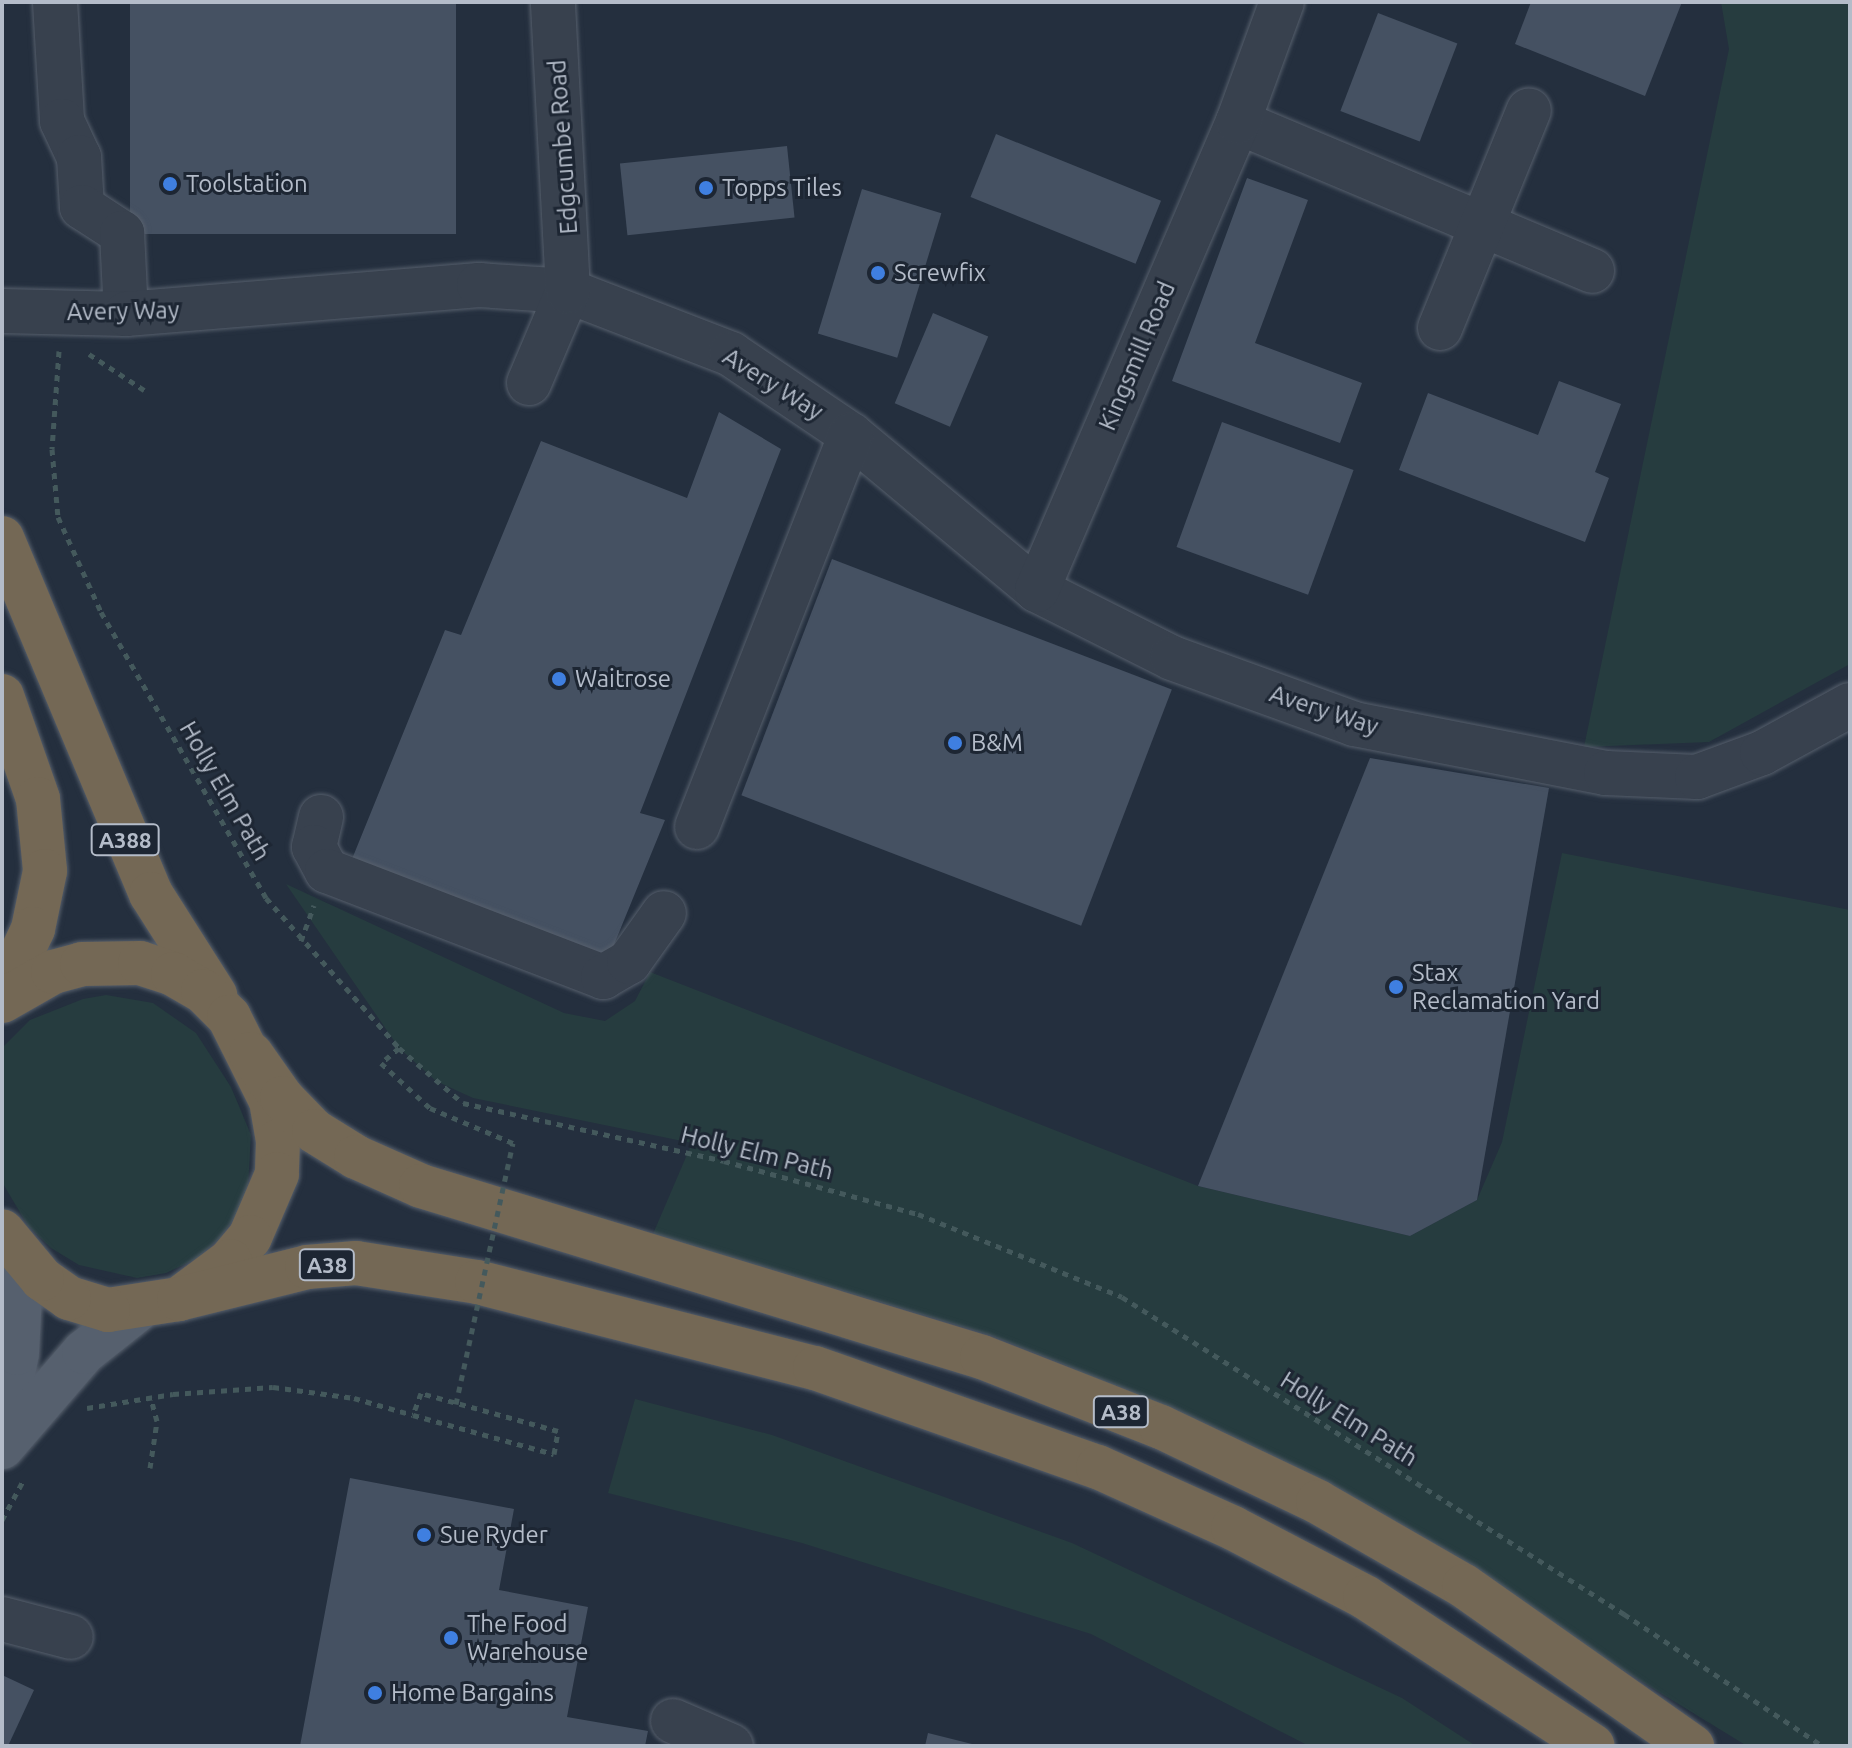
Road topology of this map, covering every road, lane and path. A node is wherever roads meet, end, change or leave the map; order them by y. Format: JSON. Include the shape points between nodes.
{"nodes":[{"id":1,"x":55,"y":2,"type":"edge"},
{"id":2,"x":553,"y":2,"type":"edge"},
{"id":3,"x":1282,"y":2,"type":"edge"},
{"id":4,"x":1529,"y":110,"type":"dead end"},
{"id":5,"x":1238,"y":122,"type":"junction"},
{"id":6,"x":1482,"y":228,"type":"junction"},
{"id":7,"x":1592,"y":271,"type":"dead end"},
{"id":8,"x":568,"y":291,"type":"junction"},
{"id":9,"x":2,"y":311,"type":"edge"},
{"id":10,"x":126,"y":314,"type":"junction"},
{"id":11,"x":61,"y":324,"type":"junction"},
{"id":12,"x":1440,"y":328,"type":"dead end"},
{"id":13,"x":529,"y":383,"type":"dead end"},
{"id":14,"x":144,"y":390,"type":"dead end"},
{"id":15,"x":851,"y":435,"type":"junction"},
{"id":16,"x":2,"y":538,"type":"edge"},
{"id":17,"x":1037,"y":590,"type":"junction"},
{"id":18,"x":2,"y":696,"type":"edge"},
{"id":19,"x":1850,"y":705,"type":"edge"},
{"id":20,"x":321,"y":817,"type":"dead end"},
{"id":21,"x":697,"y":827,"type":"dead end"},
{"id":22,"x":664,"y":913,"type":"dead end"},
{"id":23,"x":2,"y":998,"type":"edge"},
{"id":24,"x":229,"y":1017,"type":"junction"},
{"id":25,"x":399,"y":1048,"type":"junction"},
{"id":26,"x":251,"y":1054,"type":"junction"},
{"id":27,"x":12,"y":1245,"type":"edge"},
{"id":28,"x":179,"y":1299,"type":"junction"},
{"id":29,"x":137,"y":1310,"type":"junction"},
{"id":30,"x":150,"y":1397,"type":"junction"},
{"id":31,"x":456,"y":1404,"type":"junction"},
{"id":32,"x":72,"y":1414,"type":"dead end"},
{"id":33,"x":413,"y":1415,"type":"junction"},
{"id":34,"x":2,"y":1431,"type":"edge"},
{"id":35,"x":16,"y":1457,"type":"edge"},
{"id":36,"x":150,"y":1468,"type":"dead end"},
{"id":37,"x":2,"y":1520,"type":"edge"},
{"id":38,"x":2,"y":1619,"type":"edge"},
{"id":39,"x":71,"y":1637,"type":"dead end"},
{"id":40,"x":673,"y":1721,"type":"dead end"},
{"id":41,"x":731,"y":1746,"type":"edge"},
{"id":42,"x":1593,"y":1746,"type":"edge"},
{"id":43,"x":1692,"y":1746,"type":"edge"},
{"id":44,"x":1823,"y":1746,"type":"edge"}],
"edges":[{"from":1,"to":10,"type":"street","via":[[62,121],[79,157],[82,207],[122,233]]},
{"from":2,"to":8,"type":"street","name":"Edgcumbe Road"},
{"from":3,"to":5,"type":"street","name":"Kingsmill Road"},
{"from":4,"to":6,"type":"street"},
{"from":5,"to":6,"type":"street"},
{"from":5,"to":17,"type":"street","name":"Kingsmill Road"},
{"from":6,"to":7,"type":"street"},
{"from":6,"to":12,"type":"street"},
{"from":8,"to":10,"type":"street","name":"Avery Way","via":[[479,285]]},
{"from":8,"to":13,"type":"street"},
{"from":8,"to":15,"type":"street","name":"Avery Way","via":[[731,354]]},
{"from":9,"to":11,"type":"street","name":"Avery Way"},
{"from":10,"to":11,"type":"street","name":"Avery Way"},
{"from":11,"to":14,"type":"path"},
{"from":11,"to":25,"type":"path","name":"Holly Elm Path","via":[[52,449],[58,517],[101,612],[266,898]]},
{"from":15,"to":17,"type":"street","name":"Avery Way"},
{"from":15,"to":21,"type":"street"},
{"from":16,"to":24,"type":"highway","number":"A388","via":[[151,894]]},
{"from":17,"to":19,"type":"street","name":"Avery Way","via":[[1186,663],[1354,724],[1606,773],[1697,777],[1762,753]]},
{"from":18,"to":23,"type":"highway","via":[[38,799],[45,871],[33,929]]},
{"from":20,"to":22,"type":"street","via":[[314,847],[327,871],[603,977],[629,962]]},
{"from":23,"to":24,"type":"highway","via":[[53,972],[109,960],[173,974],[203,991]]},
{"from":24,"to":26,"type":"highway"},
{"from":25,"to":31,"type":"path","bridge":true,"via":[[381,1063],[430,1108],[513,1143]]},
{"from":25,"to":44,"type":"path","name":"Holly Elm Path","via":[[463,1103],[724,1161],[918,1214],[1122,1297]]},
{"from":26,"to":28,"type":"highway","via":[[271,1101],[277,1174],[250,1237],[222,1268]]},
{"from":26,"to":43,"type":"highway","number":"A38","via":[[314,1131],[421,1186],[982,1357],[1161,1427],[1318,1502],[1464,1586]]},
{"from":27,"to":29,"type":"highway","via":[[69,1298],[108,1310]]},
{"from":27,"to":34,"type":"main road","via":[[17,1353]]},
{"from":28,"to":29,"type":"highway"},
{"from":28,"to":42,"type":"highway","number":"A38","via":[[307,1267],[356,1263],[453,1276],[815,1368],[1098,1467],[1233,1528],[1365,1597]]},
{"from":29,"to":35,"type":"main road","via":[[84,1352]]},
{"from":30,"to":32,"type":"path"},
{"from":30,"to":33,"type":"path","via":[[273,1387],[354,1398]]},
{"from":30,"to":36,"type":"path","via":[[157,1421]]},
{"from":31,"to":33,"type":"path","via":[[421,1393]]},
{"from":31,"to":33,"type":"path","via":[[558,1431],[554,1454]]},
{"from":35,"to":37,"type":"path"},
{"from":38,"to":39,"type":"street"},
{"from":40,"to":41,"type":"street"}]}
